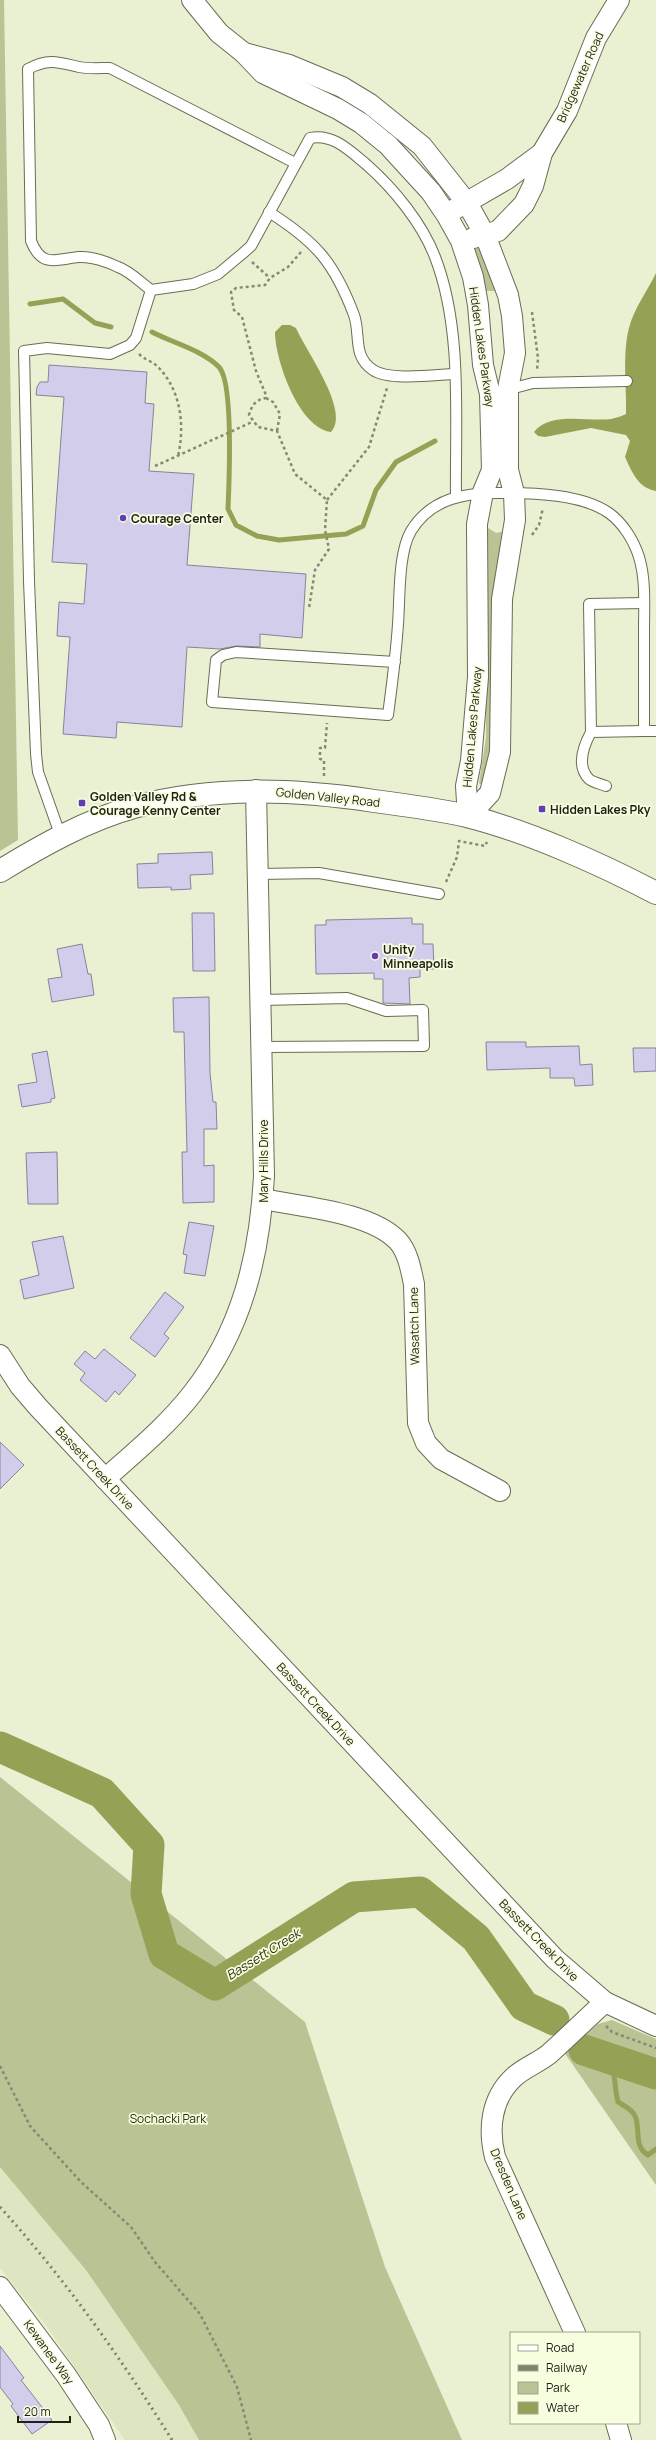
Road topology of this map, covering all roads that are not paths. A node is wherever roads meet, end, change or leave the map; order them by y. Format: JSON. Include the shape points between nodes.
{"nodes":[{"id":1,"x":192,"y":0,"type":"edge"},
{"id":2,"x":619,"y":0,"type":"edge"},
{"id":3,"x":244,"y":53,"type":"junction"},
{"id":4,"x":542,"y":153,"type":"junction"},
{"id":5,"x":295,"y":163,"type":"junction"},
{"id":6,"x":467,"y":203,"type":"junction"},
{"id":7,"x":269,"y":212,"type":"junction"},
{"id":8,"x":446,"y":214,"type":"junction"},
{"id":9,"x":485,"y":236,"type":"junction"},
{"id":10,"x":460,"y":240,"type":"junction"},
{"id":11,"x":151,"y":290,"type":"junction"},
{"id":12,"x":454,"y":374,"type":"junction"},
{"id":13,"x":627,"y":381,"type":"dead end"},
{"id":14,"x":499,"y":392,"type":"junction"},
{"id":15,"x":483,"y":492,"type":"junction"},
{"id":16,"x":514,"y":493,"type":"junction"},
{"id":17,"x":456,"y":497,"type":"junction"},
{"id":18,"x":644,"y":603,"type":"junction"},
{"id":19,"x":395,"y":662,"type":"junction"},
{"id":20,"x":644,"y":731,"type":"junction"},
{"id":21,"x":656,"y":731,"type":"edge"},
{"id":22,"x":591,"y":732,"type":"junction"},
{"id":23,"x":606,"y":786,"type":"dead end"},
{"id":24,"x":256,"y":790,"type":"junction"},
{"id":25,"x":468,"y":817,"type":"junction"},
{"id":26,"x":61,"y":837,"type":"junction"},
{"id":27,"x":0,"y":872,"type":"edge"},
{"id":28,"x":258,"y":874,"type":"junction"},
{"id":29,"x":656,"y":893,"type":"edge"},
{"id":30,"x":439,"y":894,"type":"road end"},
{"id":31,"x":262,"y":1000,"type":"junction"},
{"id":32,"x":262,"y":1047,"type":"junction"},
{"id":33,"x":263,"y":1199,"type":"junction"},
{"id":34,"x":0,"y":1355,"type":"edge"},
{"id":35,"x":106,"y":1479,"type":"junction"},
{"id":36,"x":500,"y":1491,"type":"dead end"},
{"id":37,"x":598,"y":2008,"type":"junction"},
{"id":38,"x":656,"y":2026,"type":"edge"},
{"id":39,"x":0,"y":2287,"type":"edge"},
{"id":40,"x":575,"y":2332,"type":"edge"},
{"id":41,"x":616,"y":2424,"type":"edge"},
{"id":42,"x":105,"y":2440,"type":"edge"},
{"id":43,"x":621,"y":2440,"type":"edge"}],
"edges":[{"from":1,"to":3,"type":"street","name":"Hidden Lakes Parkway","via":[[219,33]]},
{"from":2,"to":4,"type":"street","name":"Bridgewater Road","via":[[596,38],[567,111]]},
{"from":3,"to":6,"type":"street","name":"Hidden Lakes Parkway","via":[[315,75],[370,104],[422,146]]},
{"from":3,"to":8,"type":"street","name":"Hidden Lakes Parkway","via":[[263,74],[318,99],[361,123],[388,145],[414,172]]},
{"from":4,"to":6,"type":"street","name":"Bridgewater Road","via":[[507,179]]},
{"from":4,"to":9,"type":"street","name":"Bridgewater Road","via":[[533,186],[524,204],[498,231]]},
{"from":5,"to":7,"type":"lane"},
{"from":5,"to":11,"type":"lane","via":[[110,68],[79,67],[64,62],[40,62],[28,69],[31,241],[34,250],[47,260],[60,261],[80,256],[119,267]]},
{"from":5,"to":12,"type":"lane","via":[[310,138],[329,137],[372,170],[398,199],[434,256],[449,311]]},
{"from":6,"to":8,"type":"street","name":"Bridgewater Road"},
{"from":6,"to":9,"type":"street","name":"Hidden Lakes Parkway"},
{"from":7,"to":11,"type":"lane","via":[[250,246],[218,274],[193,284]]},
{"from":7,"to":12,"type":"lane","via":[[310,240],[327,260],[354,317],[359,354],[373,370],[386,375]]},
{"from":8,"to":10,"type":"street","name":"Hidden Lakes Parkway"},
{"from":9,"to":10,"type":"street","name":"Bridgewater Road"},
{"from":9,"to":14,"type":"street","name":"Hidden Lakes Parkway","via":[[508,295],[512,316],[515,353]]},
{"from":10,"to":14,"type":"street","name":"Hidden Lakes Parkway","via":[[478,304],[483,365]]},
{"from":11,"to":26,"type":"lane","via":[[136,338],[130,345],[110,354],[47,348],[24,351],[36,754],[44,792]]},
{"from":12,"to":17,"type":"lane"},
{"from":13,"to":14,"type":"lane","via":[[533,383]]},
{"from":14,"to":15,"type":"street","name":"Hidden Lakes Parkway","via":[[492,470]]},
{"from":14,"to":16,"type":"street","name":"Hidden Lakes Parkway","via":[[508,470]]},
{"from":15,"to":16,"type":"lane"},
{"from":15,"to":17,"type":"lane"},
{"from":15,"to":25,"type":"street","name":"Hidden Lakes Parkway","via":[[477,524],[478,677],[472,761],[466,786]]},
{"from":16,"to":18,"type":"lane","via":[[569,498],[588,502],[609,513],[632,540],[639,558]]},
{"from":16,"to":25,"type":"street","name":"Hidden Lakes Parkway","via":[[515,520],[502,599],[500,752],[490,793]]},
{"from":17,"to":19,"type":"lane","via":[[431,508],[421,516],[410,533],[404,556]]},
{"from":18,"to":20,"type":"lane"},
{"from":18,"to":22,"type":"lane","via":[[589,604]]},
{"from":19,"to":19,"type":"lane","via":[[388,715],[212,702],[216,660],[223,655],[236,652]]},
{"from":20,"to":21,"type":"lane"},
{"from":20,"to":22,"type":"lane"},
{"from":22,"to":23,"type":"lane","via":[[584,746],[584,770],[589,779]]},
{"from":24,"to":25,"type":"street","name":"Golden Valley Road","via":[[347,797]]},
{"from":24,"to":26,"type":"street","name":"Golden Valley Road","via":[[203,794],[133,808]]},
{"from":24,"to":28,"type":"street","name":"Mary Hills Drive"},
{"from":25,"to":29,"type":"street","name":"Golden Valley Road","via":[[564,851]]},
{"from":26,"to":27,"type":"street","name":"Golden Valley Road"},
{"from":28,"to":30,"type":"lane","via":[[320,873]]},
{"from":28,"to":31,"type":"street","name":"Mary Hills Drive"},
{"from":31,"to":32,"type":"street","name":"Mary Hills Drive"},
{"from":31,"to":32,"type":"lane","via":[[347,998],[386,1011],[423,1010],[424,1046]]},
{"from":32,"to":33,"type":"street","name":"Mary Hills Drive"},
{"from":33,"to":35,"type":"street","name":"Mary Hills Drive","via":[[262,1222],[253,1268],[238,1313],[217,1354],[192,1393],[166,1423]]},
{"from":33,"to":36,"type":"street","name":"Wasatch Lane","via":[[361,1218],[381,1227],[399,1242],[409,1262],[414,1284],[418,1423],[426,1443],[441,1459]]},
{"from":34,"to":35,"type":"street","name":"Bassett Creek Drive","via":[[20,1386]]},
{"from":35,"to":37,"type":"street","name":"Bassett Creek Drive"},
{"from":37,"to":38,"type":"street","name":"Bassett Creek Drive"},
{"from":37,"to":40,"type":"street","name":"Dresden Lane","via":[[547,2055],[513,2078],[498,2100],[491,2132],[495,2157]]},
{"from":39,"to":42,"type":"street","name":"Kewanee Way","via":[[66,2375],[99,2424]]},
{"from":41,"to":43,"type":"street"}]}
